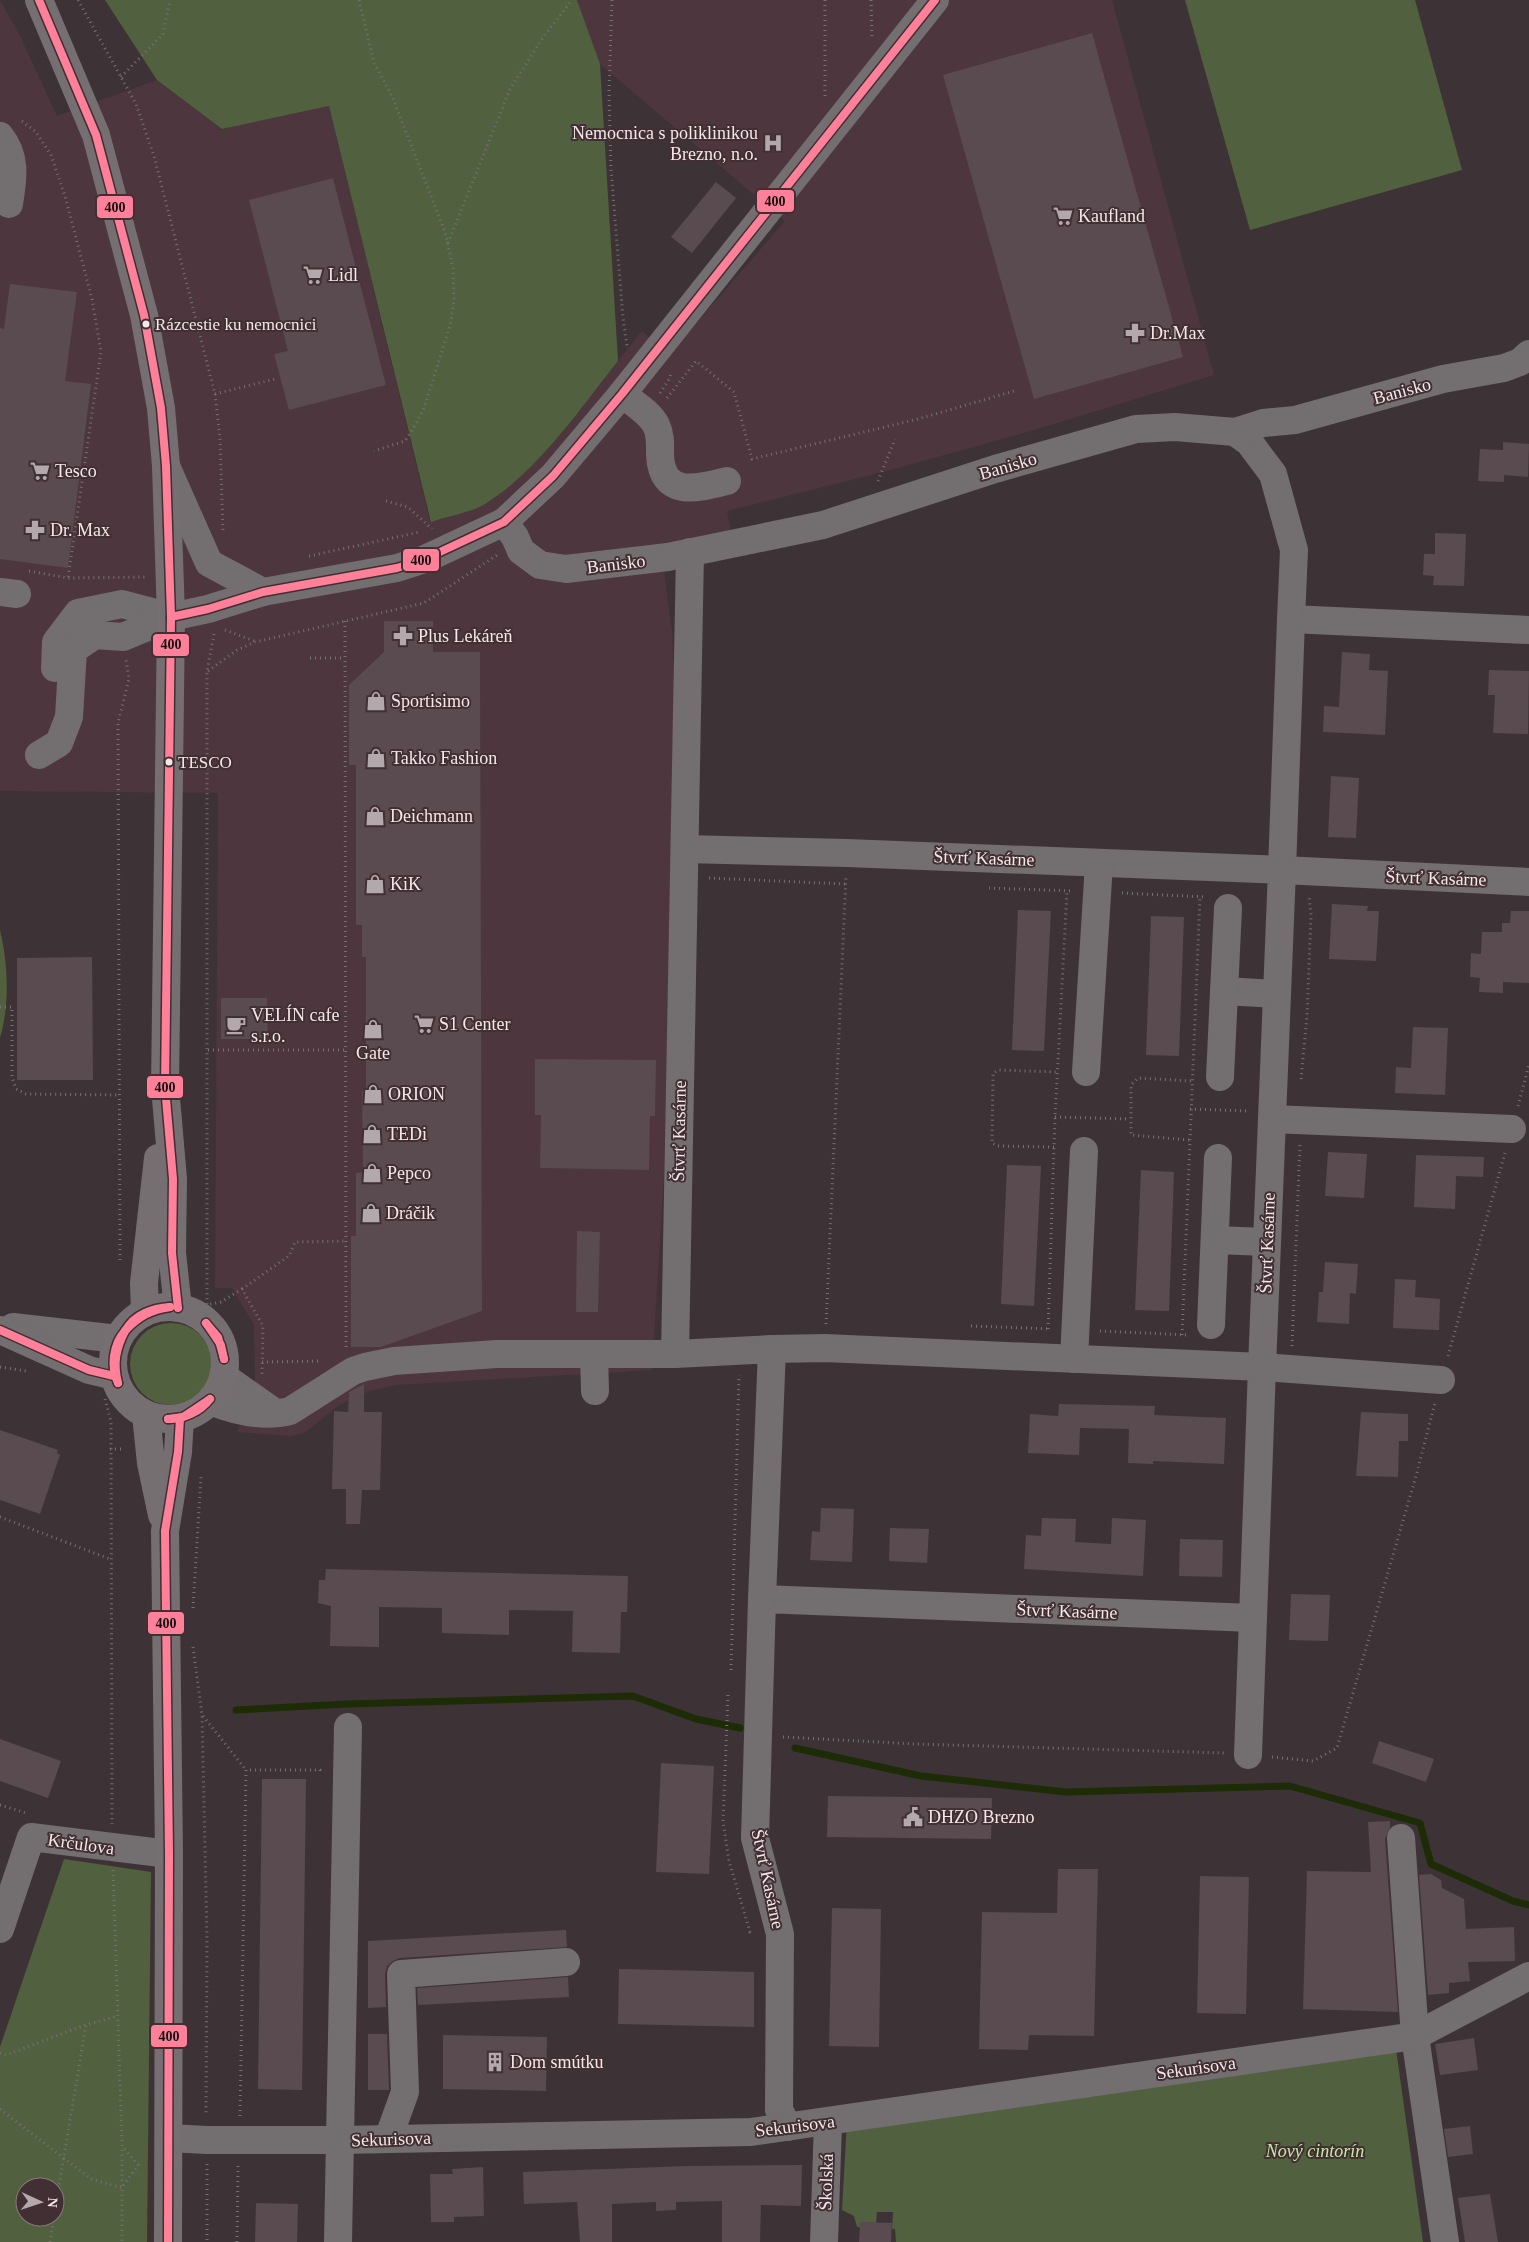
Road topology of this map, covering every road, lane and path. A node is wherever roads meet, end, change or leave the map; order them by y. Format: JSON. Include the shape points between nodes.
{"nodes":[{"id":1,"x":38,"y":0,"type":"edge"},
{"id":2,"x":78,"y":0,"type":"edge"},
{"id":3,"x":170,"y":0,"type":"edge"},
{"id":4,"x":359,"y":0,"type":"edge"},
{"id":5,"x":572,"y":0,"type":"edge"},
{"id":6,"x":612,"y":0,"type":"edge"},
{"id":7,"x":825,"y":0,"type":"edge"},
{"id":8,"x":935,"y":0,"type":"edge"},
{"id":9,"x":120,"y":77,"type":"junction"},
{"id":10,"x":825,"y":102,"type":"dead end"},
{"id":11,"x":7,"y":127,"type":"edge"},
{"id":12,"x":9,"y":204,"type":"dead end"},
{"id":13,"x":447,"y":244,"type":"junction"},
{"id":14,"x":641,"y":353,"type":"junction"},
{"id":15,"x":1529,"y":354,"type":"edge"},
{"id":16,"x":276,"y":379,"type":"dead end"},
{"id":17,"x":1014,"y":391,"type":"dead end"},
{"id":18,"x":215,"y":394,"type":"junction"},
{"id":19,"x":622,"y":394,"type":"junction"},
{"id":20,"x":1235,"y":432,"type":"junction"},
{"id":21,"x":374,"y":451,"type":"dead end"},
{"id":22,"x":166,"y":466,"type":"junction"},
{"id":23,"x":728,"y":481,"type":"dead end"},
{"id":24,"x":386,"y":501,"type":"dead end"},
{"id":25,"x":497,"y":525,"type":"junction"},
{"id":26,"x":440,"y":527,"type":"dead end"},
{"id":27,"x":433,"y":529,"type":"junction"},
{"id":28,"x":690,"y":552,"type":"junction"},
{"id":29,"x":497,"y":555,"type":"junction"},
{"id":30,"x":502,"y":555,"type":"dead end"},
{"id":31,"x":299,"y":558,"type":"dead end"},
{"id":32,"x":209,"y":564,"type":"junction"},
{"id":33,"x":171,"y":576,"type":"junction"},
{"id":34,"x":68,"y":578,"type":"junction"},
{"id":35,"x":12,"y":585,"type":"edge"},
{"id":36,"x":121,"y":590,"type":"junction"},
{"id":37,"x":263,"y":592,"type":"junction"},
{"id":38,"x":171,"y":618,"type":"junction"},
{"id":39,"x":1291,"y":619,"type":"junction"},
{"id":40,"x":345,"y":621,"type":"junction"},
{"id":41,"x":222,"y":629,"type":"dead end"},
{"id":42,"x":1529,"y":630,"type":"edge"},
{"id":43,"x":123,"y":637,"type":"junction"},
{"id":44,"x":255,"y":642,"type":"junction"},
{"id":45,"x":310,"y":658,"type":"dead end"},
{"id":46,"x":345,"y":658,"type":"junction"},
{"id":47,"x":208,"y":671,"type":"dead end"},
{"id":48,"x":685,"y":849,"type":"junction"},
{"id":49,"x":847,"y":853,"type":"junction"},
{"id":50,"x":1099,"y":863,"type":"junction"},
{"id":51,"x":1282,"y":870,"type":"junction"},
{"id":52,"x":684,"y":877,"type":"junction"},
{"id":53,"x":1529,"y":882,"type":"edge"},
{"id":54,"x":845,"y":884,"type":"junction"},
{"id":55,"x":989,"y":888,"type":"dead end"},
{"id":56,"x":1067,"y":891,"type":"junction"},
{"id":57,"x":1097,"y":892,"type":"junction"},
{"id":58,"x":1200,"y":897,"type":"junction"},
{"id":59,"x":1218,"y":903,"type":"joint"},
{"id":60,"x":1224,"y":991,"type":"junction"},
{"id":61,"x":1277,"y":994,"type":"junction"},
{"id":62,"x":0,"y":1007,"type":"edge"},
{"id":63,"x":208,"y":1050,"type":"dead end"},
{"id":64,"x":345,"y":1050,"type":"junction"},
{"id":65,"x":1529,"y":1065,"type":"edge"},
{"id":66,"x":1057,"y":1072,"type":"junction"},
{"id":67,"x":1086,"y":1072,"type":"dead end"},
{"id":68,"x":1220,"y":1077,"type":"dead end"},
{"id":69,"x":1192,"y":1081,"type":"junction"},
{"id":70,"x":165,"y":1087,"type":"junction"},
{"id":71,"x":119,"y":1094,"type":"junction"},
{"id":72,"x":1190,"y":1109,"type":"junction"},
{"id":73,"x":1265,"y":1115,"type":"junction"},
{"id":74,"x":1055,"y":1117,"type":"junction"},
{"id":75,"x":1130,"y":1119,"type":"junction"},
{"id":76,"x":1512,"y":1129,"type":"junction"},
{"id":77,"x":1189,"y":1140,"type":"junction"},
{"id":78,"x":1054,"y":1148,"type":"junction"},
{"id":79,"x":1084,"y":1150,"type":"dead end"},
{"id":80,"x":1218,"y":1158,"type":"dead end"},
{"id":81,"x":1214,"y":1240,"type":"junction"},
{"id":82,"x":345,"y":1241,"type":"junction"},
{"id":83,"x":1267,"y":1242,"type":"junction"},
{"id":84,"x":120,"y":1264,"type":"dead end"},
{"id":85,"x":242,"y":1289,"type":"dead end"},
{"id":86,"x":178,"y":1308,"type":"junction"},
{"id":87,"x":145,"y":1312,"type":"junction"},
{"id":88,"x":0,"y":1325,"type":"edge"},
{"id":89,"x":971,"y":1326,"type":"dead end"},
{"id":90,"x":1048,"y":1329,"type":"junction"},
{"id":91,"x":0,"y":1330,"type":"edge"},
{"id":92,"x":1076,"y":1330,"type":"junction"},
{"id":93,"x":1202,"y":1330,"type":"joint"},
{"id":94,"x":1182,"y":1335,"type":"junction"},
{"id":95,"x":118,"y":1339,"type":"junction"},
{"id":96,"x":825,"y":1348,"type":"junction"},
{"id":97,"x":772,"y":1349,"type":"junction"},
{"id":98,"x":346,"y":1351,"type":"dead end"},
{"id":99,"x":594,"y":1354,"type":"junction"},
{"id":100,"x":675,"y":1354,"type":"junction"},
{"id":101,"x":1074,"y":1359,"type":"junction"},
{"id":102,"x":327,"y":1361,"type":"dead end"},
{"id":103,"x":262,"y":1362,"type":"dead end"},
{"id":104,"x":739,"y":1367,"type":"dead end"},
{"id":105,"x":1262,"y":1367,"type":"junction"},
{"id":106,"x":114,"y":1376,"type":"junction"},
{"id":107,"x":223,"y":1376,"type":"junction"},
{"id":108,"x":1441,"y":1380,"type":"junction"},
{"id":109,"x":595,"y":1391,"type":"dead end"},
{"id":110,"x":210,"y":1401,"type":"junction"},
{"id":111,"x":274,"y":1412,"type":"junction"},
{"id":112,"x":146,"y":1415,"type":"junction"},
{"id":113,"x":180,"y":1418,"type":"junction"},
{"id":114,"x":0,"y":1517,"type":"edge"},
{"id":115,"x":165,"y":1531,"type":"junction"},
{"id":116,"x":110,"y":1559,"type":"dead end"},
{"id":117,"x":762,"y":1599,"type":"junction"},
{"id":118,"x":1253,"y":1618,"type":"junction"},
{"id":119,"x":731,"y":1670,"type":"dead end"},
{"id":120,"x":728,"y":1695,"type":"dead end"},
{"id":121,"x":202,"y":1715,"type":"dead end"},
{"id":122,"x":348,"y":1728,"type":"dead end"},
{"id":123,"x":775,"y":1737,"type":"dead end"},
{"id":124,"x":1248,"y":1755,"type":"junction"},
{"id":125,"x":246,"y":1770,"type":"junction"},
{"id":126,"x":320,"y":1780,"type":"dead end"},
{"id":127,"x":1401,"y":1838,"type":"dead end"},
{"id":128,"x":169,"y":1854,"type":"junction"},
{"id":129,"x":0,"y":1929,"type":"edge"},
{"id":130,"x":757,"y":1931,"type":"dead end"},
{"id":131,"x":566,"y":1962,"type":"dead end"},
{"id":132,"x":1529,"y":1976,"type":"edge"},
{"id":133,"x":118,"y":2016,"type":"dead end"},
{"id":134,"x":86,"y":2025,"type":"junction"},
{"id":135,"x":1415,"y":2036,"type":"junction"},
{"id":136,"x":0,"y":2053,"type":"edge"},
{"id":137,"x":0,"y":2109,"type":"edge"},
{"id":138,"x":828,"y":2122,"type":"junction"},
{"id":139,"x":788,"y":2127,"type":"junction"},
{"id":140,"x":170,"y":2138,"type":"junction"},
{"id":141,"x":388,"y":2138,"type":"junction"},
{"id":142,"x":207,"y":2140,"type":"junction"},
{"id":143,"x":238,"y":2140,"type":"junction"},
{"id":144,"x":339,"y":2140,"type":"junction"},
{"id":145,"x":122,"y":2145,"type":"dead end"},
{"id":146,"x":64,"y":2157,"type":"junction"},
{"id":147,"x":61,"y":2177,"type":"edge"},
{"id":148,"x":52,"y":2227,"type":"edge"},
{"id":149,"x":50,"y":2242,"type":"edge"},
{"id":150,"x":168,"y":2242,"type":"edge"},
{"id":151,"x":207,"y":2242,"type":"edge"},
{"id":152,"x":237,"y":2242,"type":"edge"},
{"id":153,"x":338,"y":2242,"type":"edge"},
{"id":154,"x":824,"y":2242,"type":"edge"},
{"id":155,"x":1445,"y":2242,"type":"edge"}],
"edges":[{"from":1,"to":22,"type":"main road","via":[[96,135],[115,202],[153,362]]},
{"from":2,"to":9,"type":"path"},
{"from":3,"to":9,"type":"path","via":[[163,34]]},
{"from":4,"to":13,"type":"path","via":[[374,63],[392,96],[416,154]]},
{"from":5,"to":13,"type":"path","via":[[510,89]]},
{"from":6,"to":14,"type":"path","via":[[611,169],[623,318]]},
{"from":7,"to":10,"type":"path"},
{"from":8,"to":14,"type":"street"},
{"from":9,"to":18,"type":"path","via":[[136,104],[154,156]]},
{"from":11,"to":12,"type":"street","via":[[13,165]]},
{"from":11,"to":34,"type":"path","via":[[36,132],[51,155],[92,299],[101,352]]},
{"from":13,"to":21,"type":"path","via":[[453,268],[454,301],[450,326],[424,408],[405,441]]},
{"from":14,"to":17,"type":"path","via":[[671,372],[660,392],[662,398],[668,397],[696,361],[734,392],[752,459],[918,420]]},
{"from":14,"to":19,"type":"street"},
{"from":15,"to":20,"type":"street","name":"Banisko","via":[[1520,362],[1504,368],[1443,379],[1294,420],[1263,423]]},
{"from":16,"to":18,"type":"path"},
{"from":18,"to":32,"type":"path","via":[[224,543]]},
{"from":19,"to":23,"type":"street","via":[[657,426],[662,469],[672,484],[691,489]]},
{"from":19,"to":25,"type":"street","via":[[553,476]]},
{"from":20,"to":28,"type":"street","name":"Banisko","via":[[1175,426],[1136,429],[995,469],[823,524]]},
{"from":20,"to":39,"type":"street","name":"Štvrť Kasárne","via":[[1249,442],[1273,474],[1294,550]]},
{"from":22,"to":32,"type":"street"},
{"from":22,"to":33,"type":"main road"},
{"from":24,"to":27,"type":"path","via":[[408,507]]},
{"from":25,"to":28,"type":"street","name":"Banisko","via":[[515,537],[521,551],[540,565],[566,569],[614,565]]},
{"from":25,"to":29,"type":"path"},
{"from":25,"to":37,"type":"street","via":[[425,559],[397,568]]},
{"from":26,"to":27,"type":"path"},
{"from":27,"to":31,"type":"path"},
{"from":28,"to":48,"type":"street","name":"Štvrť Kasárne"},
{"from":29,"to":30,"type":"path"},
{"from":29,"to":40,"type":"path","via":[[424,603]]},
{"from":32,"to":37,"type":"street"},
{"from":33,"to":36,"type":"path"},
{"from":33,"to":38,"type":"main road"},
{"from":34,"to":35,"type":"path"},
{"from":34,"to":36,"type":"path"},
{"from":36,"to":38,"type":"street"},
{"from":36,"to":43,"type":"street","via":[[78,613],[56,642],[51,728],[39,755],[60,743],[69,717],[72,650],[95,635]]},
{"from":37,"to":38,"type":"street"},
{"from":38,"to":43,"type":"street"},
{"from":38,"to":70,"type":"main road"},
{"from":39,"to":42,"type":"street"},
{"from":39,"to":51,"type":"street","name":"Štvrť Kasárne"},
{"from":40,"to":44,"type":"path"},
{"from":40,"to":46,"type":"path"},
{"from":41,"to":44,"type":"path"},
{"from":43,"to":71,"type":"path","via":[[128,679],[118,723]]},
{"from":44,"to":47,"type":"path","via":[[237,650]]},
{"from":45,"to":46,"type":"path"},
{"from":46,"to":64,"type":"path"},
{"from":48,"to":49,"type":"street","name":"Štvrť Kasárne"},
{"from":48,"to":52,"type":"street","name":"Štvrť Kasárne"},
{"from":49,"to":50,"type":"street","name":"Štvrť Kasárne"},
{"from":49,"to":54,"type":"path"},
{"from":50,"to":51,"type":"street","name":"Štvrť Kasárne"},
{"from":50,"to":57,"type":"street"},
{"from":51,"to":53,"type":"street","name":"Štvrť Kasárne"},
{"from":51,"to":61,"type":"street","name":"Štvrť Kasárne"},
{"from":52,"to":54,"type":"path"},
{"from":52,"to":100,"type":"street","name":"Štvrť Kasárne"},
{"from":54,"to":96,"type":"path"},
{"from":55,"to":56,"type":"path"},
{"from":56,"to":57,"type":"path"},
{"from":56,"to":66,"type":"path"},
{"from":57,"to":58,"type":"path"},
{"from":57,"to":67,"type":"street"},
{"from":58,"to":59,"type":"path"},
{"from":58,"to":69,"type":"path"},
{"from":59,"to":60,"type":"street"},
{"from":60,"to":61,"type":"street"},
{"from":60,"to":68,"type":"street"},
{"from":61,"to":73,"type":"street","name":"Štvrť Kasárne"},
{"from":62,"to":71,"type":"path","via":[[12,1008],[12,1077],[16,1089],[26,1094]]},
{"from":63,"to":64,"type":"path"},
{"from":64,"to":82,"type":"path"},
{"from":65,"to":76,"type":"path"},
{"from":66,"to":74,"type":"path"},
{"from":66,"to":78,"type":"path","via":[[999,1070],[992,1076],[992,1143],[998,1146]]},
{"from":69,"to":72,"type":"path"},
{"from":69,"to":75,"type":"path","via":[[1135,1079]]},
{"from":70,"to":86,"type":"main road","via":[[173,1179],[172,1252]]},
{"from":70,"to":87,"type":"main road","via":[[144,1283]]},
{"from":71,"to":84,"type":"path"},
{"from":72,"to":73,"type":"path"},
{"from":72,"to":77,"type":"path"},
{"from":73,"to":76,"type":"street"},
{"from":73,"to":83,"type":"street","name":"Štvrť Kasárne"},
{"from":74,"to":75,"type":"path"},
{"from":74,"to":78,"type":"path"},
{"from":75,"to":77,"type":"path","via":[[1133,1137]]},
{"from":76,"to":108,"type":"path"},
{"from":77,"to":94,"type":"path"},
{"from":78,"to":90,"type":"path"},
{"from":79,"to":92,"type":"street"},
{"from":80,"to":81,"type":"street"},
{"from":81,"to":83,"type":"street"},
{"from":81,"to":93,"type":"street"},
{"from":82,"to":85,"type":"path","via":[[295,1242],[289,1256]]},
{"from":82,"to":98,"type":"path"},
{"from":83,"to":105,"type":"street","name":"Štvrť Kasárne"},
{"from":86,"to":87,"type":"main road"},
{"from":86,"to":107,"type":"main road","via":[[200,1317],[215,1332],[222,1348]]},
{"from":87,"to":95,"type":"main road","via":[[129,1324]]},
{"from":88,"to":95,"type":"street"},
{"from":89,"to":90,"type":"path"},
{"from":90,"to":92,"type":"path"},
{"from":91,"to":106,"type":"street","via":[[89,1370]]},
{"from":92,"to":94,"type":"path"},
{"from":92,"to":101,"type":"street"},
{"from":93,"to":94,"type":"path"},
{"from":95,"to":106,"type":"main road","via":[[113,1357]]},
{"from":96,"to":97,"type":"street"},
{"from":96,"to":101,"type":"street"},
{"from":97,"to":100,"type":"street"},
{"from":97,"to":117,"type":"street","name":"Štvrť Kasárne"},
{"from":99,"to":100,"type":"street"},
{"from":99,"to":109,"type":"street"},
{"from":99,"to":111,"type":"street","via":[[497,1354],[371,1366],[354,1371],[290,1411]]},
{"from":101,"to":105,"type":"street"},
{"from":102,"to":103,"type":"path"},
{"from":104,"to":119,"type":"path"},
{"from":105,"to":108,"type":"street"},
{"from":105,"to":118,"type":"street","name":"Štvrť Kasárne"},
{"from":106,"to":112,"type":"main road","via":[[127,1401]]},
{"from":107,"to":110,"type":"main road"},
{"from":107,"to":111,"type":"street"},
{"from":108,"to":124,"type":"path","via":[[1337,1748],[1313,1760]]},
{"from":110,"to":111,"type":"street","via":[[251,1414]]},
{"from":110,"to":113,"type":"main road","via":[[196,1412]]},
{"from":112,"to":113,"type":"main road"},
{"from":112,"to":115,"type":"main road","via":[[151,1463]]},
{"from":113,"to":115,"type":"main road"},
{"from":114,"to":116,"type":"path"},
{"from":115,"to":128,"type":"main road"},
{"from":117,"to":118,"type":"street","name":"Štvrť Kasárne"},
{"from":117,"to":139,"type":"street","name":"Štvrť Kasárne","via":[[755,1838],[780,1934],[779,2110]]},
{"from":118,"to":124,"type":"street","name":"Štvrť Kasárne"},
{"from":120,"to":130,"type":"path","via":[[723,1821],[729,1862],[750,1932]]},
{"from":121,"to":125,"type":"path"},
{"from":122,"to":144,"type":"street"},
{"from":123,"to":124,"type":"path"},
{"from":125,"to":126,"type":"path","via":[[320,1770]]},
{"from":125,"to":143,"type":"path","via":[[242,2094]]},
{"from":127,"to":135,"type":"street"},
{"from":128,"to":129,"type":"street","name":"Krčulova","via":[[31,1837]]},
{"from":128,"to":140,"type":"main road"},
{"from":131,"to":141,"type":"street","via":[[402,1974],[405,2092]]},
{"from":132,"to":135,"type":"street","name":"Sekurisova"},
{"from":133,"to":134,"type":"path"},
{"from":134,"to":136,"type":"path","via":[[6,2055]]},
{"from":134,"to":146,"type":"path"},
{"from":135,"to":138,"type":"street","name":"Sekurisova"},
{"from":135,"to":155,"type":"street"},
{"from":137,"to":146,"type":"path"},
{"from":138,"to":139,"type":"street","name":"Sekurisova"},
{"from":138,"to":154,"type":"street","name":"Školská"},
{"from":139,"to":141,"type":"street","name":"Sekurisova","via":[[751,2132]]},
{"from":140,"to":142,"type":"street","name":"Sekurisova"},
{"from":140,"to":150,"type":"main road"},
{"from":141,"to":144,"type":"street","name":"Sekurisova"},
{"from":142,"to":143,"type":"street","name":"Sekurisova"},
{"from":142,"to":151,"type":"path"},
{"from":143,"to":144,"type":"street","name":"Sekurisova"},
{"from":143,"to":152,"type":"path"},
{"from":144,"to":153,"type":"street"},
{"from":145,"to":146,"type":"path","via":[[138,2165],[122,2188],[91,2179]]},
{"from":146,"to":147,"type":"path"},
{"from":148,"to":149,"type":"path"}]}
